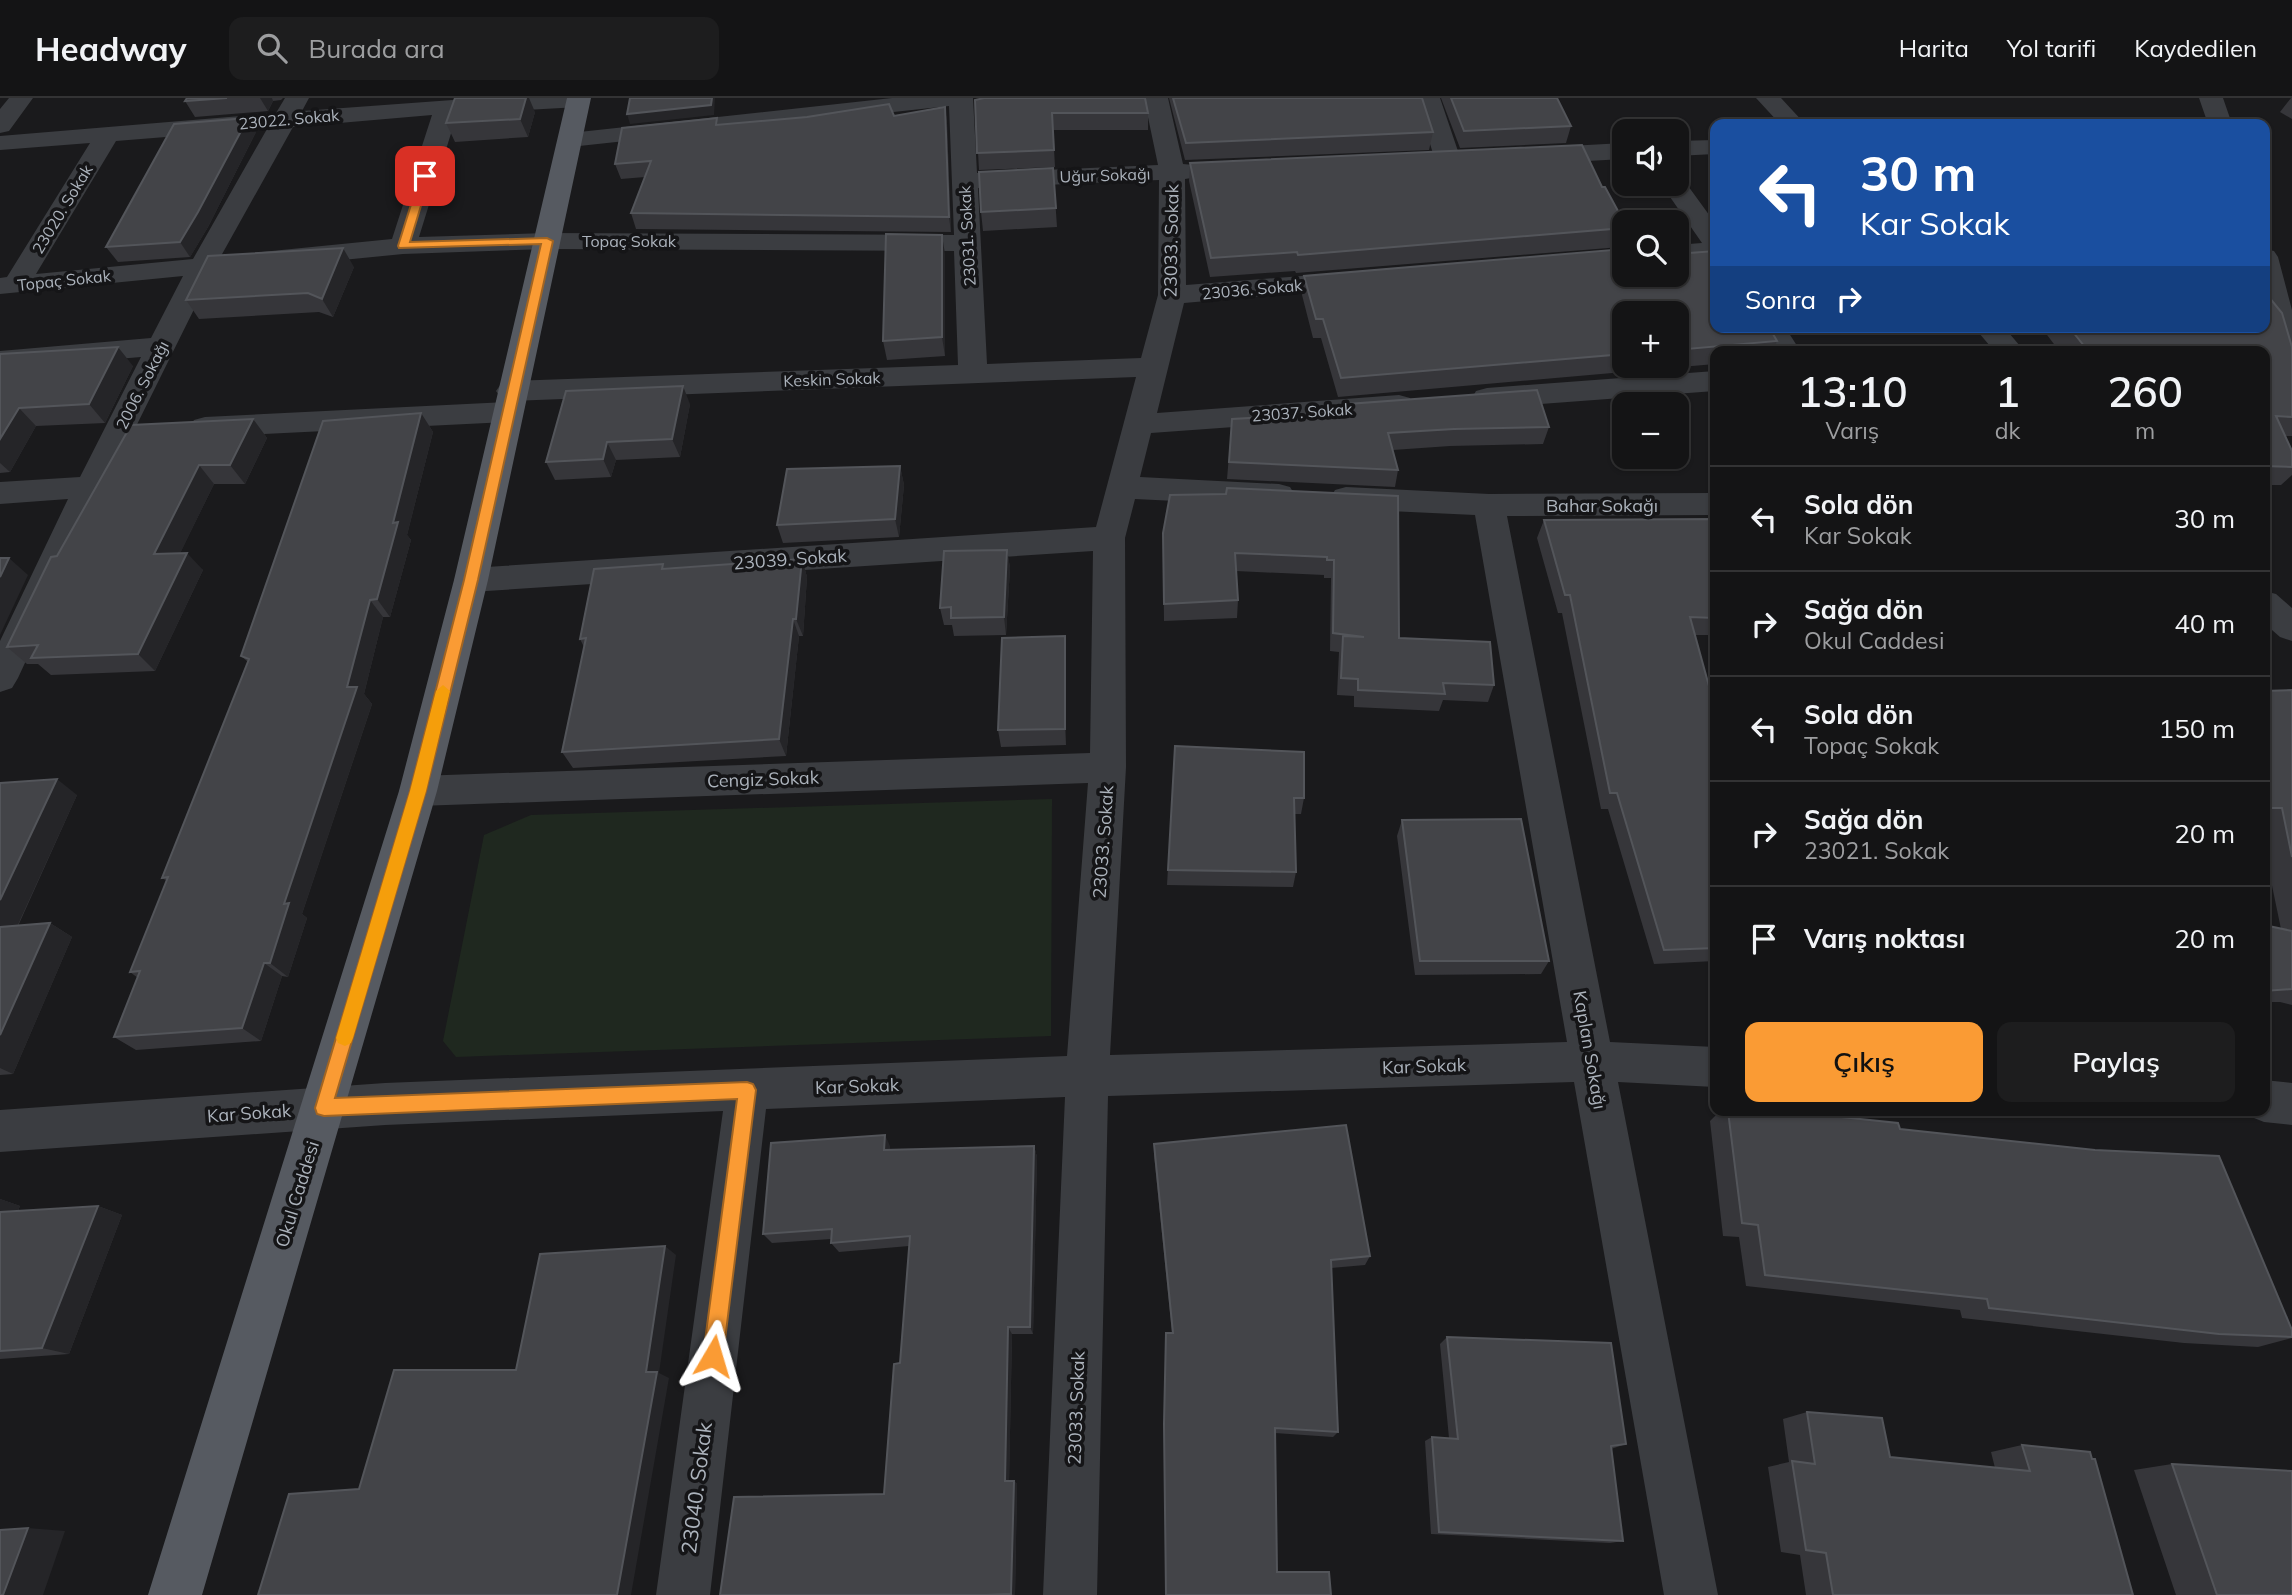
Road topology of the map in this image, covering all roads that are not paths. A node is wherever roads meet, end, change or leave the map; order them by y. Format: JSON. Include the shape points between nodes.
{"nodes":[{"id":1,"x":21,"y":98,"type":"edge"},
{"id":2,"x":960,"y":98,"type":"edge"},
{"id":3,"x":1156,"y":98,"type":"edge"},
{"id":4,"x":1428,"y":98,"type":"edge"},
{"id":5,"x":1768,"y":98,"type":"edge"},
{"id":6,"x":2211,"y":98,"type":"edge"},
{"id":7,"x":579,"y":99,"type":"edge"},
{"id":8,"x":447,"y":107,"type":"junction"},
{"id":9,"x":291,"y":109,"type":"edge"},
{"id":10,"x":1788,"y":119,"type":"edge"},
{"id":11,"x":2218,"y":119,"type":"edge"},
{"id":12,"x":0,"y":126,"type":"edge"},
{"id":13,"x":108,"y":134,"type":"junction"},
{"id":14,"x":570,"y":140,"type":"junction"},
{"id":15,"x":0,"y":143,"type":"edge"},
{"id":16,"x":1710,"y":147,"type":"edge"},
{"id":17,"x":1689,"y":148,"type":"edge"},
{"id":18,"x":1612,"y":152,"type":"edge"},
{"id":19,"x":1502,"y":157,"type":"edge"},
{"id":20,"x":1475,"y":159,"type":"edge"},
{"id":21,"x":1448,"y":160,"type":"junction"},
{"id":22,"x":1421,"y":161,"type":"edge"},
{"id":23,"x":1214,"y":171,"type":"edge"},
{"id":24,"x":1172,"y":173,"type":"junction"},
{"id":25,"x":964,"y":181,"type":"junction"},
{"id":26,"x":1682,"y":196,"type":"edge"},
{"id":27,"x":1710,"y":235,"type":"edge"},
{"id":28,"x":547,"y":241,"type":"junction"},
{"id":29,"x":967,"y":243,"type":"junction"},
{"id":30,"x":403,"y":246,"type":"junction"},
{"id":31,"x":1710,"y":250,"type":"edge"},
{"id":32,"x":2292,"y":250,"type":"edge"},
{"id":33,"x":1689,"y":252,"type":"edge"},
{"id":34,"x":2270,"y":257,"type":"edge"},
{"id":35,"x":202,"y":266,"type":"junction"},
{"id":36,"x":1378,"y":278,"type":"edge"},
{"id":37,"x":2270,"y":278,"type":"edge"},
{"id":38,"x":8,"y":286,"type":"edge"},
{"id":39,"x":1172,"y":295,"type":"junction"},
{"id":40,"x":1994,"y":333,"type":"edge"},
{"id":41,"x":163,"y":346,"type":"junction"},
{"id":42,"x":2005,"y":346,"type":"edge"},
{"id":43,"x":0,"y":360,"type":"edge"},
{"id":44,"x":2292,"y":364,"type":"edge"},
{"id":45,"x":1153,"y":368,"type":"junction"},
{"id":46,"x":973,"y":374,"type":"junction"},
{"id":47,"x":1710,"y":382,"type":"edge"},
{"id":48,"x":509,"y":401,"type":"junction"},
{"id":49,"x":1140,"y":424,"type":"junction"},
{"id":50,"x":145,"y":430,"type":"junction"},
{"id":51,"x":90,"y":487,"type":"junction"},
{"id":52,"x":1123,"y":487,"type":"junction"},
{"id":53,"x":0,"y":493,"type":"edge"},
{"id":54,"x":1710,"y":504,"type":"edge"},
{"id":55,"x":1489,"y":505,"type":"junction"},
{"id":56,"x":1109,"y":538,"type":"junction"},
{"id":57,"x":471,"y":580,"type":"junction"},
{"id":58,"x":2270,"y":608,"type":"edge"},
{"id":59,"x":2292,"y":628,"type":"edge"},
{"id":60,"x":0,"y":678,"type":"edge"},
{"id":61,"x":1108,"y":767,"type":"junction"},
{"id":62,"x":418,"y":791,"type":"junction"},
{"id":63,"x":1592,"y":1062,"type":"junction"},
{"id":64,"x":1710,"y":1067,"type":"edge"},
{"id":65,"x":1087,"y":1076,"type":"junction"},
{"id":66,"x":747,"y":1090,"type":"junction"},
{"id":67,"x":2270,"y":1102,"type":"edge"},
{"id":68,"x":2292,"y":1104,"type":"edge"},
{"id":69,"x":324,"y":1108,"type":"junction"},
{"id":70,"x":0,"y":1131,"type":"edge"},
{"id":71,"x":176,"y":1595,"type":"edge"},
{"id":72,"x":683,"y":1595,"type":"edge"},
{"id":73,"x":1070,"y":1595,"type":"edge"},
{"id":74,"x":1691,"y":1595,"type":"edge"}],
"edges":[{"from":1,"to":12,"type":"street"},
{"from":2,"to":14,"type":"street"},
{"from":2,"to":25,"type":"street","name":"23031. Sokak"},
{"from":3,"to":24,"type":"street","name":"23033. Sokak"},
{"from":4,"to":21,"type":"street"},
{"from":5,"to":10,"type":"street"},
{"from":6,"to":11,"type":"street"},
{"from":7,"to":8,"type":"street","name":"23022. Sokak"},
{"from":7,"to":14,"type":"main road","name":"Okul Caddesi"},
{"from":8,"to":9,"type":"street","name":"23022. Sokak"},
{"from":8,"to":30,"type":"street"},
{"from":9,"to":13,"type":"street","name":"23022. Sokak"},
{"from":9,"to":35,"type":"street","name":"2006. Sokağı"},
{"from":13,"to":15,"type":"street","name":"23022. Sokak"},
{"from":13,"to":38,"type":"street","name":"23020. Sokak"},
{"from":14,"to":28,"type":"main road","name":"Okul Caddesi"},
{"from":16,"to":17,"type":"street"},
{"from":18,"to":19,"type":"street"},
{"from":20,"to":21,"type":"street"},
{"from":21,"to":22,"type":"street"},
{"from":23,"to":24,"type":"street","name":"Uğur Sokağı"},
{"from":24,"to":25,"type":"street","name":"Uğur Sokağı"},
{"from":24,"to":39,"type":"street","name":"23033. Sokak"},
{"from":25,"to":29,"type":"street","name":"23031. Sokak"},
{"from":26,"to":27,"type":"street"},
{"from":28,"to":29,"type":"street","name":"Topaç Sokak"},
{"from":28,"to":30,"type":"street","name":"Topaç Sokak"},
{"from":28,"to":48,"type":"main road","name":"Okul Caddesi"},
{"from":29,"to":46,"type":"street","name":"23031. Sokak"},
{"from":30,"to":35,"type":"street","name":"Topaç Sokak"},
{"from":31,"to":33,"type":"street"},
{"from":32,"to":34,"type":"street"},
{"from":35,"to":38,"type":"street","name":"Topaç Sokak"},
{"from":35,"to":41,"type":"street","name":"2006. Sokağı"},
{"from":36,"to":39,"type":"street","name":"23036. Sokak"},
{"from":37,"to":44,"type":"street"},
{"from":39,"to":45,"type":"street","name":"23033. Sokak"},
{"from":40,"to":42,"type":"street"},
{"from":41,"to":43,"type":"street"},
{"from":41,"to":50,"type":"street","name":"2006. Sokağı"},
{"from":45,"to":46,"type":"street","name":"Keskin Sokak"},
{"from":45,"to":49,"type":"street","name":"23033. Sokak"},
{"from":46,"to":48,"type":"street","name":"Keskin Sokak"},
{"from":47,"to":49,"type":"street","name":"23037. Sokak"},
{"from":48,"to":50,"type":"street","name":"Keskin Sokak"},
{"from":48,"to":57,"type":"main road","name":"Okul Caddesi"},
{"from":49,"to":52,"type":"street","name":"23033. Sokak"},
{"from":50,"to":51,"type":"street","name":"2006. Sokağı"},
{"from":51,"to":53,"type":"street"},
{"from":51,"to":60,"type":"street","name":"2006. Sokağı"},
{"from":52,"to":55,"type":"street","name":"Bahar Sokağı"},
{"from":52,"to":56,"type":"street","name":"23033. Sokak"},
{"from":54,"to":55,"type":"street","name":"Bahar Sokağı"},
{"from":55,"to":63,"type":"street","name":"Kaplan Sokağı"},
{"from":56,"to":57,"type":"street","name":"23039. Sokak"},
{"from":56,"to":61,"type":"street","name":"23033. Sokak"},
{"from":57,"to":62,"type":"main road","name":"Okul Caddesi"},
{"from":58,"to":59,"type":"street"},
{"from":61,"to":62,"type":"street","name":"Cengiz Sokak"},
{"from":61,"to":65,"type":"street","name":"23033. Sokak"},
{"from":62,"to":69,"type":"main road","name":"Okul Caddesi"},
{"from":63,"to":64,"type":"street","name":"Kar Sokak"},
{"from":63,"to":65,"type":"street","name":"Kar Sokak"},
{"from":63,"to":74,"type":"street","name":"Kaplan Sokağı"},
{"from":65,"to":66,"type":"street","name":"Kar Sokak"},
{"from":65,"to":73,"type":"street","name":"23033. Sokak"},
{"from":66,"to":69,"type":"street","name":"Kar Sokak"},
{"from":66,"to":72,"type":"street","name":"23040. Sokak"},
{"from":67,"to":68,"type":"street"},
{"from":69,"to":70,"type":"street","name":"Kar Sokak"},
{"from":69,"to":71,"type":"main road","name":"Okul Caddesi"}]}
